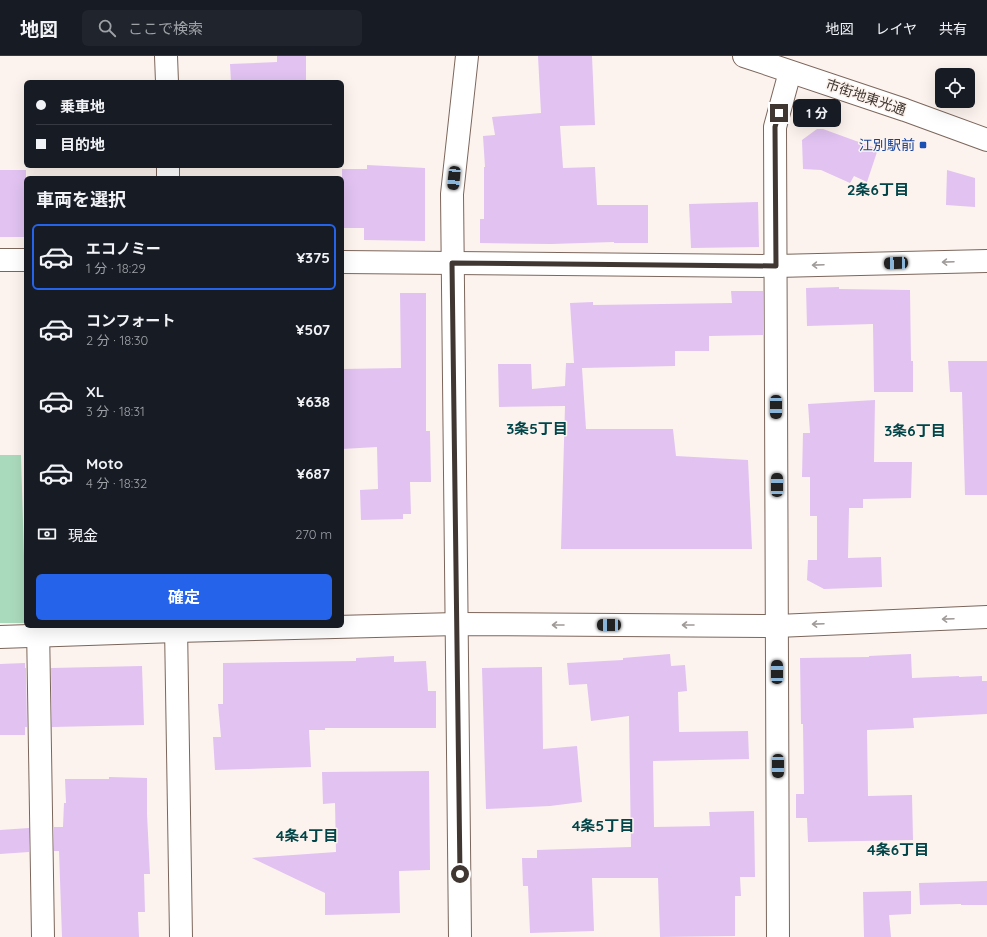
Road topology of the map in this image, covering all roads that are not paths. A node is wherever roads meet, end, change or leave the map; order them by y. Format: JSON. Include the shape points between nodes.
{"nodes":[{"id":1,"x":166,"y":56,"type":"edge"},
{"id":2,"x":467,"y":56,"type":"edge"},
{"id":3,"x":744,"y":56,"type":"edge"},
{"id":4,"x":790,"y":72,"type":"junction"},
{"id":5,"x":166,"y":80,"type":"edge"},
{"id":6,"x":987,"y":140,"type":"edge"},
{"id":7,"x":0,"y":260,"type":"edge"},
{"id":8,"x":24,"y":260,"type":"edge"},
{"id":9,"x":987,"y":261,"type":"edge"},
{"id":10,"x":344,"y":262,"type":"edge"},
{"id":11,"x":452,"y":263,"type":"junction"},
{"id":12,"x":776,"y":266,"type":"junction"},
{"id":13,"x":987,"y":617,"type":"edge"},
{"id":14,"x":457,"y":624,"type":"junction"},
{"id":15,"x":344,"y":626,"type":"edge"},
{"id":16,"x":777,"y":626,"type":"junction"},
{"id":17,"x":176,"y":628,"type":"edge"},
{"id":18,"x":38,"y":631,"type":"edge"},
{"id":19,"x":0,"y":637,"type":"edge"},
{"id":20,"x":43,"y":937,"type":"edge"},
{"id":21,"x":181,"y":937,"type":"edge"},
{"id":22,"x":460,"y":937,"type":"edge"},
{"id":23,"x":778,"y":937,"type":"edge"}],
"edges":[{"from":1,"to":5,"type":"street"},
{"from":2,"to":11,"type":"street","via":[[452,194]]},
{"from":3,"to":4,"type":"street","name":"市街地東光通"},
{"from":4,"to":6,"type":"street","name":"市街地東光通"},
{"from":4,"to":12,"type":"street","via":[[775,127]]},
{"from":7,"to":8,"type":"street"},
{"from":9,"to":12,"type":"street","one_way":true},
{"from":10,"to":11,"type":"street"},
{"from":11,"to":12,"type":"street"},
{"from":11,"to":14,"type":"street"},
{"from":12,"to":16,"type":"street"},
{"from":13,"to":16,"type":"street","one_way":true},
{"from":14,"to":15,"type":"street"},
{"from":16,"to":14,"type":"street","one_way":true},
{"from":14,"to":22,"type":"street"},
{"from":16,"to":23,"type":"street"},
{"from":17,"to":18,"type":"street"},
{"from":17,"to":21,"type":"street"},
{"from":18,"to":19,"type":"street"},
{"from":18,"to":20,"type":"street"}]}
